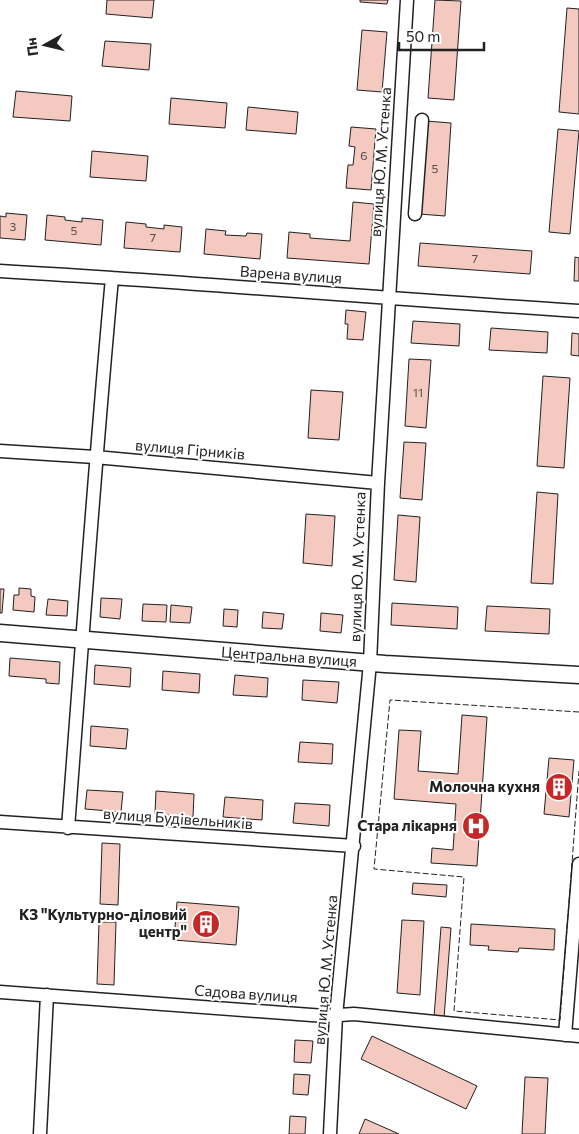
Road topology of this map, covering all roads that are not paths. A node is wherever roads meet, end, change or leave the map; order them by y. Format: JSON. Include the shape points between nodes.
{"nodes":[{"id":1,"x":407,"y":0,"type":"edge"},
{"id":2,"x":422,"y":120,"type":"dead end"},
{"id":3,"x":415,"y":214,"type":"dead end"},
{"id":4,"x":0,"y":272,"type":"edge"},
{"id":5,"x":112,"y":278,"type":"junction"},
{"id":6,"x":389,"y":299,"type":"junction"},
{"id":7,"x":579,"y":311,"type":"edge"},
{"id":8,"x":0,"y":451,"type":"edge"},
{"id":9,"x":95,"y":457,"type":"junction"},
{"id":10,"x":378,"y":483,"type":"junction"},
{"id":11,"x":0,"y":632,"type":"edge"},
{"id":12,"x":83,"y":641,"type":"junction"},
{"id":13,"x":370,"y":663,"type":"junction"},
{"id":14,"x":579,"y":675,"type":"edge"},
{"id":15,"x":0,"y":822,"type":"edge"},
{"id":16,"x":68,"y":828,"type":"junction"},
{"id":17,"x":354,"y":846,"type":"junction"},
{"id":18,"x":579,"y":864,"type":"edge"},
{"id":19,"x":0,"y":992,"type":"edge"},
{"id":20,"x":47,"y":995,"type":"junction"},
{"id":21,"x":336,"y":1016,"type":"junction"},
{"id":22,"x":565,"y":1036,"type":"junction"},
{"id":23,"x":579,"y":1036,"type":"edge"},
{"id":24,"x":40,"y":1134,"type":"edge"},
{"id":25,"x":330,"y":1134,"type":"edge"}],
"edges":[{"from":1,"to":6,"type":"street","name":"вулиця Ю. М. Устенка"},
{"from":2,"to":3,"type":"street"},
{"from":4,"to":5,"type":"street","name":"Варена вулиця"},
{"from":5,"to":6,"type":"street","name":"Варена вулиця"},
{"from":5,"to":9,"type":"street"},
{"from":6,"to":7,"type":"street","name":"Варена вулиця"},
{"from":6,"to":10,"type":"street","name":"вулиця Ю. М. Устенка"},
{"from":8,"to":9,"type":"street","name":"вулиця Гірників"},
{"from":9,"to":10,"type":"street","name":"вулиця Гірників"},
{"from":9,"to":12,"type":"street"},
{"from":10,"to":13,"type":"street","name":"вулиця Ю. М. Устенка"},
{"from":11,"to":12,"type":"main road","name":"Центральна вулиця"},
{"from":12,"to":13,"type":"main road","name":"Центральна вулиця"},
{"from":12,"to":16,"type":"street"},
{"from":13,"to":14,"type":"main road","name":"Центральна вулиця"},
{"from":13,"to":17,"type":"street","name":"вулиця Ю. М. Устенка"},
{"from":15,"to":16,"type":"street","name":"вулиця Будівельників"},
{"from":16,"to":17,"type":"street","name":"вулиця Будівельників"},
{"from":17,"to":21,"type":"street","name":"вулиця Ю. М. Устенка"},
{"from":18,"to":22,"type":"street"},
{"from":19,"to":20,"type":"street","name":"Садова вулиця"},
{"from":20,"to":21,"type":"street","name":"Садова вулиця"},
{"from":20,"to":24,"type":"street"},
{"from":21,"to":22,"type":"street","name":"Садова вулиця","via":[[354,1014]]},
{"from":21,"to":25,"type":"street","name":"вулиця Ю. М. Устенка"},
{"from":22,"to":23,"type":"street","name":"Садова вулиця"}]}
